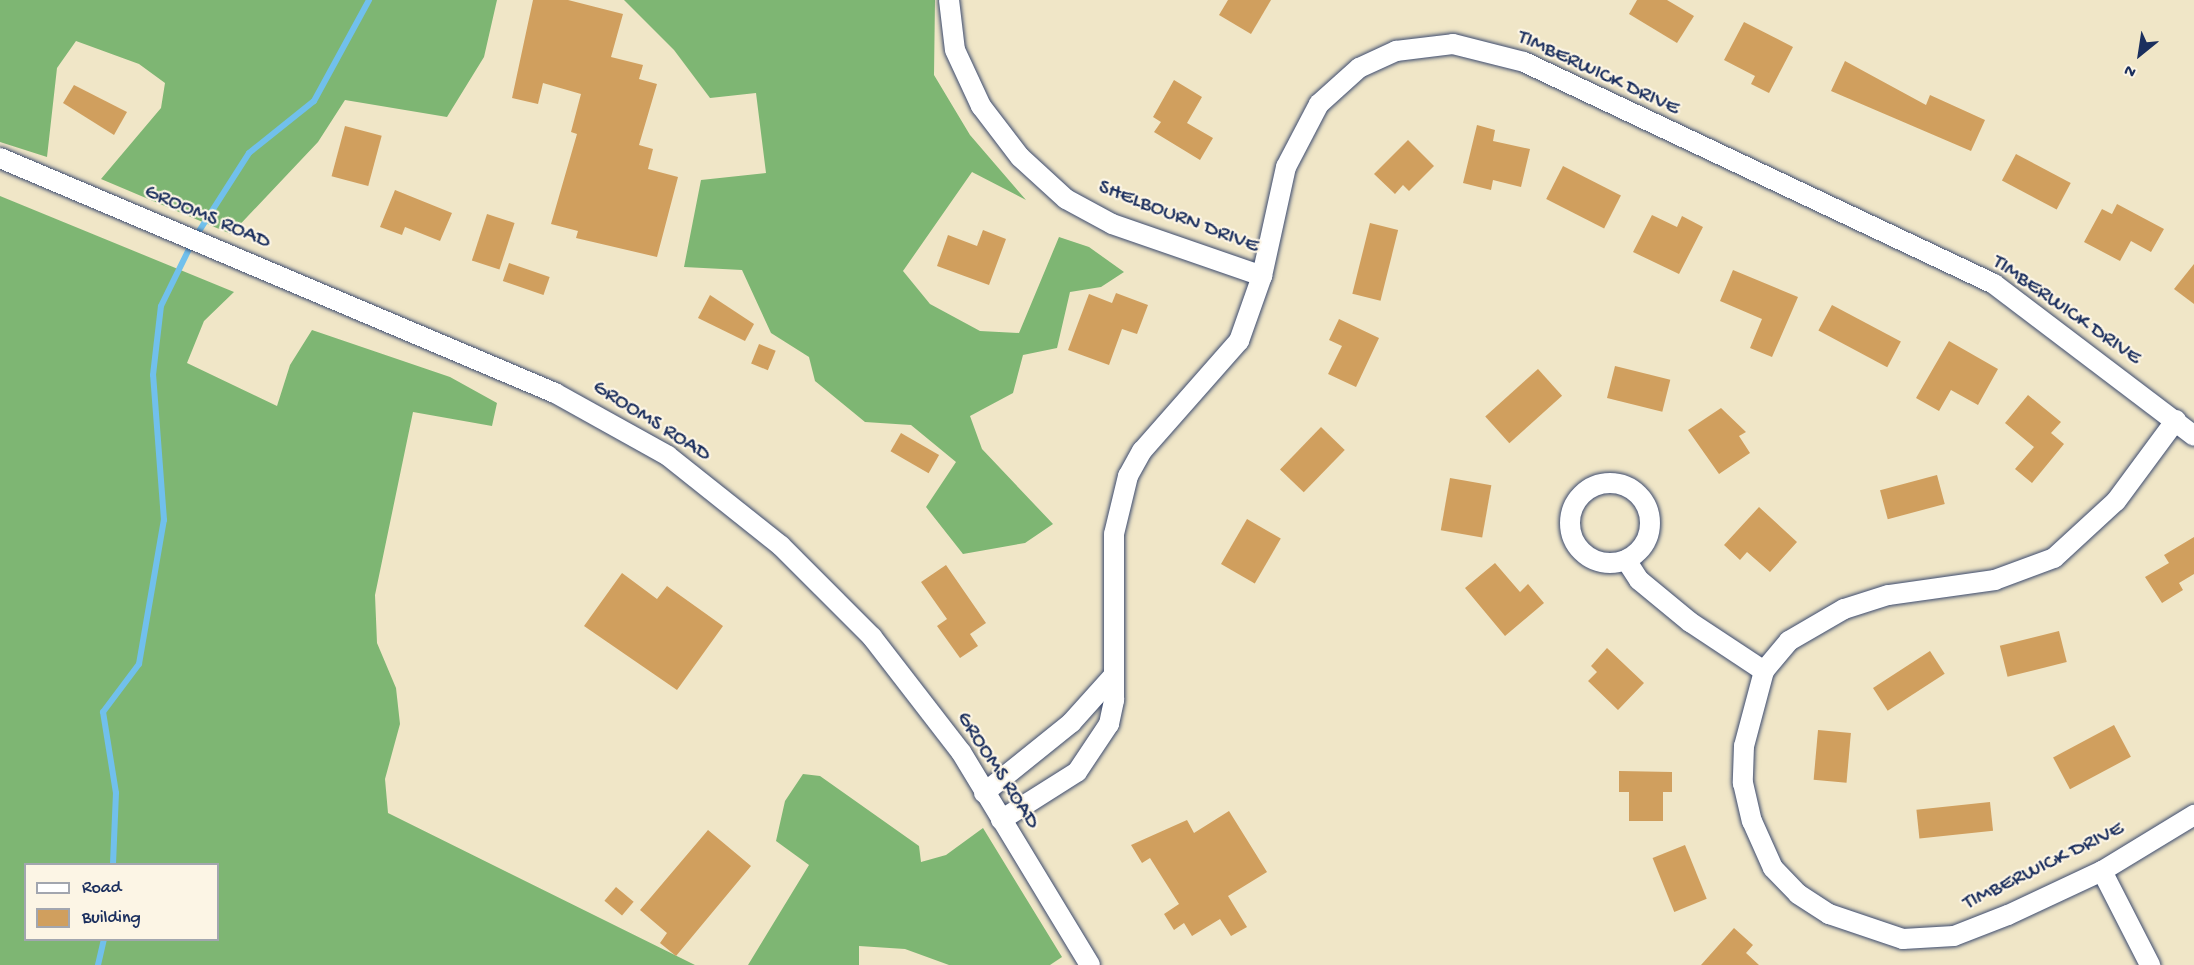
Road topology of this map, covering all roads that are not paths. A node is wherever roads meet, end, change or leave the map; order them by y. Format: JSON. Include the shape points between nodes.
{"nodes":[{"id":1,"x":950,"y":0,"type":"edge"},
{"id":2,"x":0,"y":158,"type":"edge"},
{"id":3,"x":1262,"y":276,"type":"junction"},
{"id":4,"x":2176,"y":420,"type":"junction"},
{"id":5,"x":2194,"y":435,"type":"edge"},
{"id":6,"x":1626,"y":560,"type":"junction"},
{"id":7,"x":1764,"y":671,"type":"junction"},
{"id":8,"x":1114,"y":675,"type":"junction"},
{"id":9,"x":984,"y":793,"type":"junction"},
{"id":10,"x":2194,"y":815,"type":"edge"},
{"id":11,"x":1001,"y":820,"type":"junction"},
{"id":12,"x":2102,"y":871,"type":"junction"},
{"id":13,"x":1090,"y":965,"type":"edge"},
{"id":14,"x":2150,"y":965,"type":"edge"}],
"edges":[{"from":1,"to":3,"type":"street","name":"SHELBOURN DRIVE","via":[[955,50],[981,106],[1020,157],[1066,199],[1112,224]]},
{"from":2,"to":9,"type":"street","name":"GROOMS ROAD","via":[[555,393],[668,456],[781,546],[872,637],[961,752]]},
{"from":3,"to":4,"type":"street","name":"TIMBERWICK DRIVE","via":[[1286,167],[1319,104],[1359,68],[1396,51],[1453,44],[1524,62],[1994,284]]},
{"from":3,"to":8,"type":"street","name":"TIMBERWICK DRIVE","via":[[1239,340],[1142,451],[1128,476],[1114,534]]},
{"from":4,"to":5,"type":"street","name":"TIMBERWICK DRIVE"},
{"from":4,"to":7,"type":"street","name":"TIMBERWICK DRIVE","via":[[2116,501],[2054,558],[1995,580],[1888,595],[1844,609],[1789,641]]},
{"from":6,"to":6,"type":"street","via":[[1648,534],[1643,501],[1614,483],[1592,487],[1571,513],[1572,535],[1593,559]]},
{"from":6,"to":7,"type":"street","via":[[1639,580],[1690,622]]},
{"from":7,"to":12,"type":"street","name":"TIMBERWICK DRIVE","via":[[1744,746],[1743,783],[1752,821],[1773,868],[1828,914],[1903,939],[1954,936]]},
{"from":8,"to":9,"type":"street","via":[[1071,723]]},
{"from":8,"to":11,"type":"street","name":"TIMBERWICK DRIVE","via":[[1109,724],[1093,754],[1077,772]]},
{"from":9,"to":11,"type":"street","name":"GROOMS ROAD"},
{"from":10,"to":12,"type":"street","name":"TIMBERWICK DRIVE"},
{"from":11,"to":13,"type":"street","name":"GROOMS ROAD"},
{"from":12,"to":14,"type":"street"}]}
